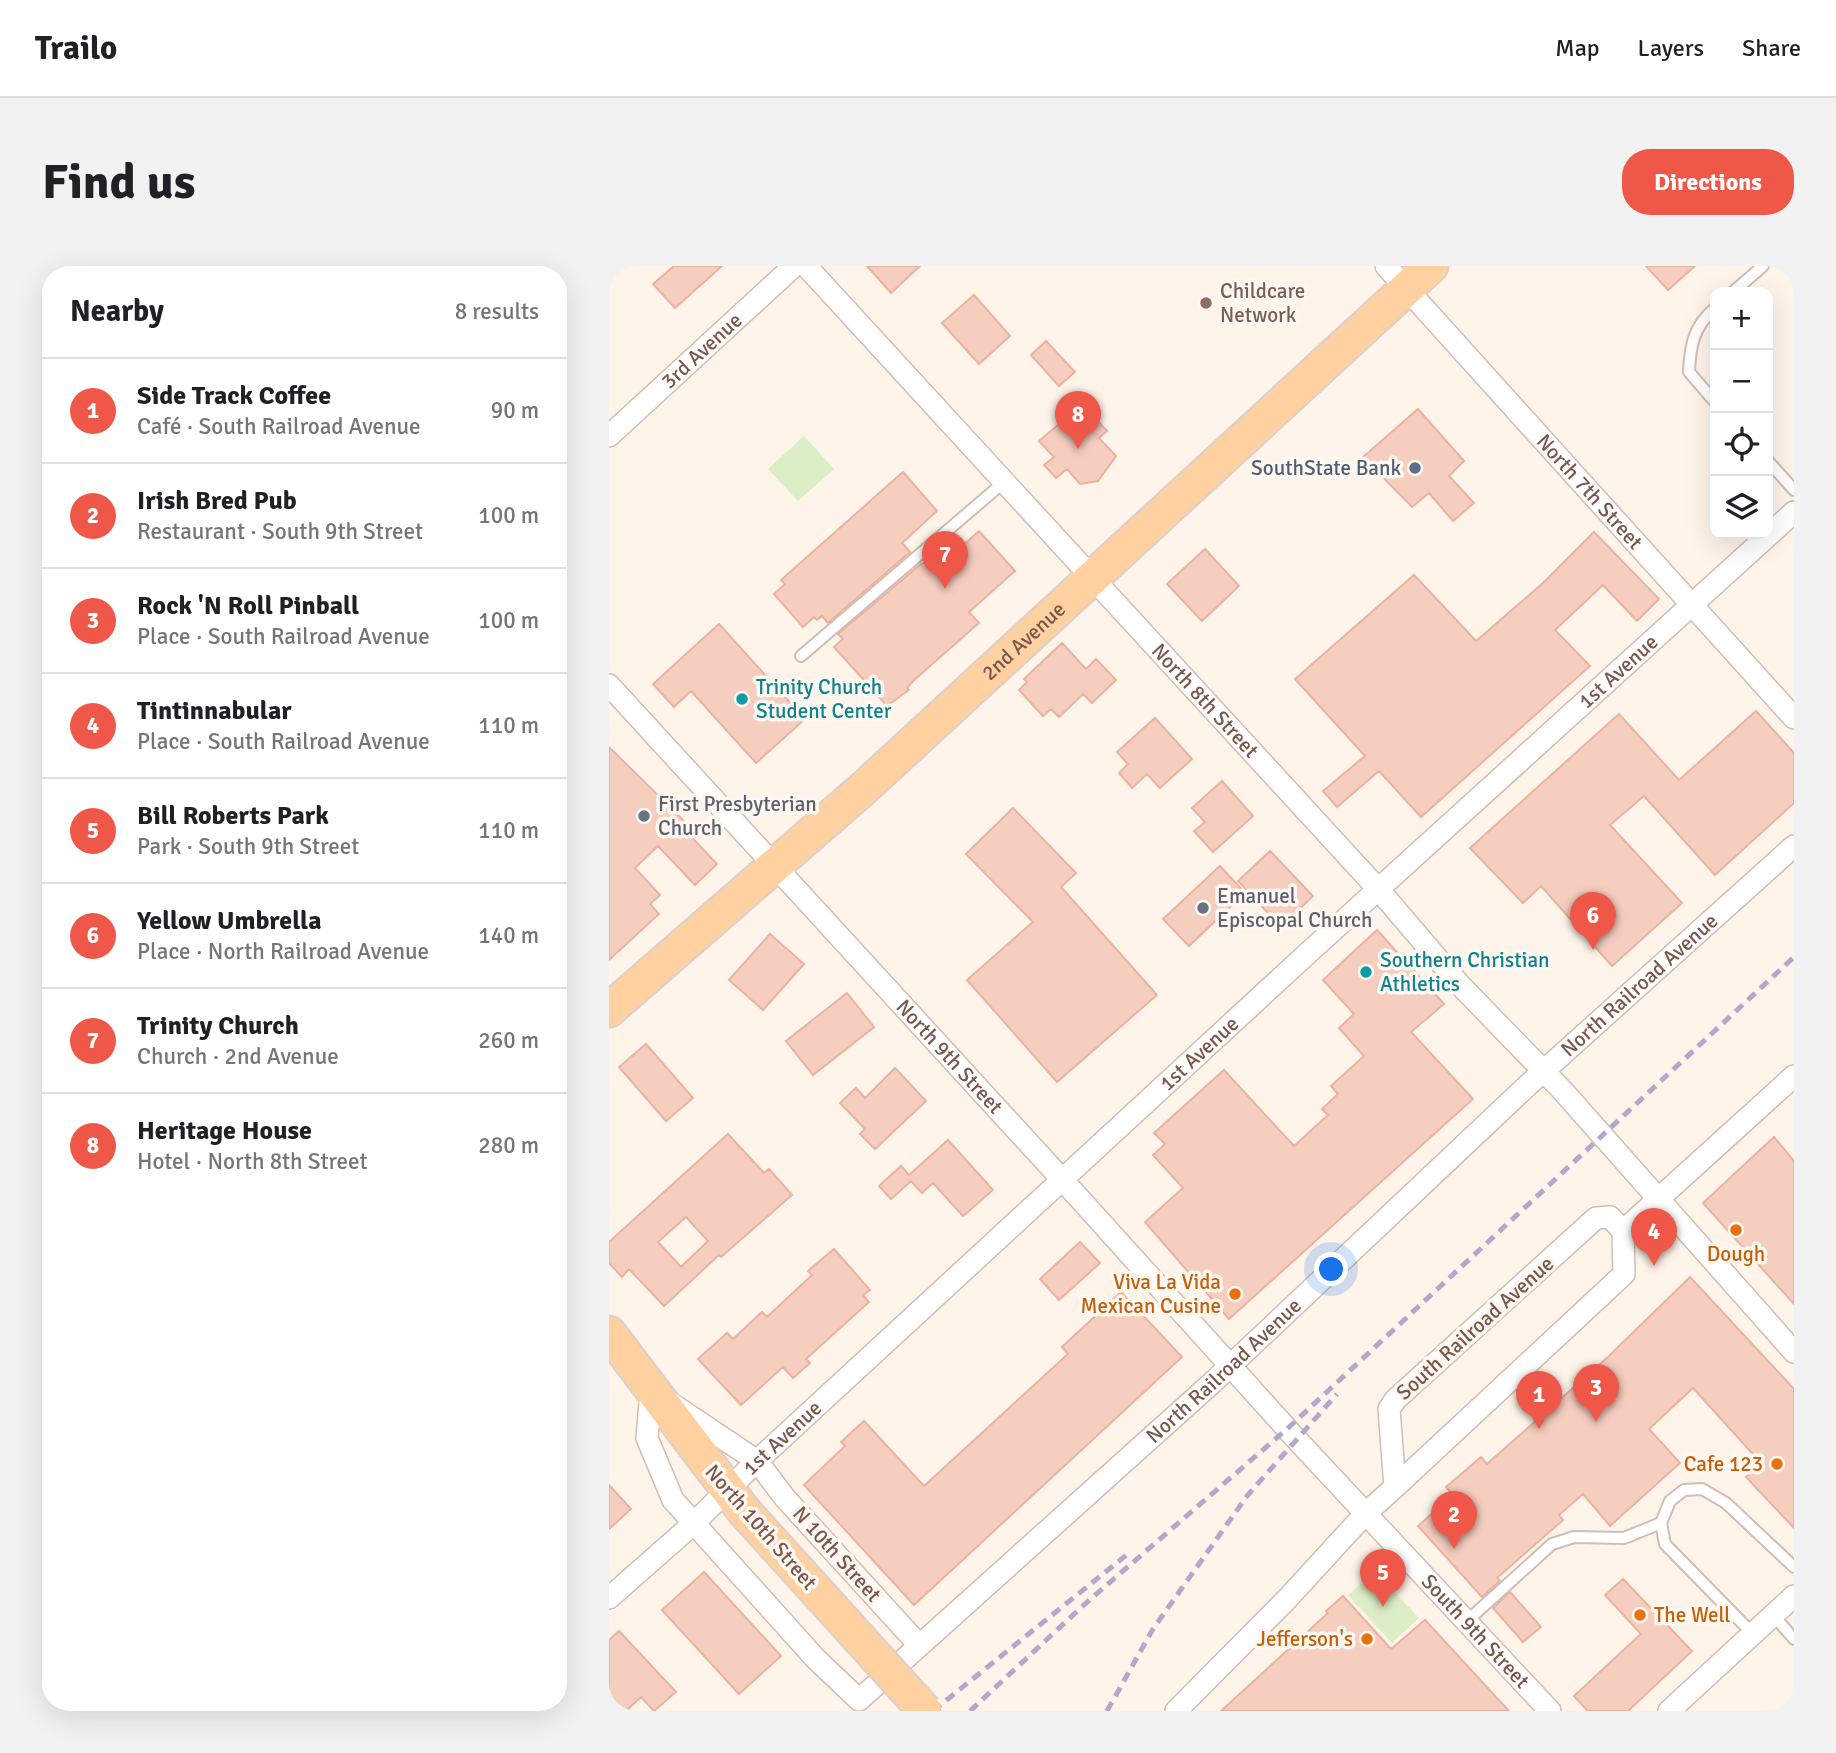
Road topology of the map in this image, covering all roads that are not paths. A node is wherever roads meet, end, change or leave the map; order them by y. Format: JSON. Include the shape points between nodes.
{"nodes":[{"id":1,"x":794,"y":266,"type":"edge"},
{"id":2,"x":806,"y":266,"type":"edge"},
{"id":3,"x":1430,"y":266,"type":"edge"},
{"id":4,"x":1763,"y":266,"type":"edge"},
{"id":5,"x":1396,"y":277,"type":"edge"},
{"id":6,"x":1739,"y":287,"type":"edge"},
{"id":7,"x":1710,"y":313,"type":"edge"},
{"id":8,"x":1710,"y":396,"type":"edge"},
{"id":9,"x":609,"y":436,"type":"edge"},
{"id":10,"x":1773,"y":467,"type":"edge"},
{"id":11,"x":1004,"y":482,"type":"junction"},
{"id":12,"x":1794,"y":490,"type":"edge"},
{"id":13,"x":1794,"y":512,"type":"edge"},
{"id":14,"x":1091,"y":578,"type":"junction"},
{"id":15,"x":1692,"y":605,"type":"junction"},
{"id":16,"x":801,"y":656,"type":"dead end"},
{"id":17,"x":609,"y":685,"type":"edge"},
{"id":18,"x":1794,"y":718,"type":"edge"},
{"id":19,"x":1794,"y":846,"type":"edge"},
{"id":20,"x":775,"y":867,"type":"junction"},
{"id":21,"x":1379,"y":890,"type":"junction"},
{"id":22,"x":609,"y":1010,"type":"edge"},
{"id":23,"x":1543,"y":1070,"type":"junction"},
{"id":24,"x":1793,"y":1078,"type":"edge"},
{"id":25,"x":1063,"y":1180,"type":"junction"},
{"id":26,"x":1657,"y":1198,"type":"junction"},
{"id":27,"x":1623,"y":1231,"type":"junction"},
{"id":28,"x":609,"y":1333,"type":"edge"},
{"id":29,"x":1794,"y":1352,"type":"edge"},
{"id":30,"x":1230,"y":1365,"type":"junction"},
{"id":31,"x":651,"y":1390,"type":"junction"},
{"id":32,"x":1287,"y":1429,"type":"joint"},
{"id":33,"x":757,"y":1461,"type":"junction"},
{"id":34,"x":1395,"y":1487,"type":"junction"},
{"id":35,"x":735,"y":1500,"type":"junction"},
{"id":36,"x":1365,"y":1514,"type":"junction"},
{"id":37,"x":1661,"y":1523,"type":"junction"},
{"id":38,"x":693,"y":1524,"type":"junction"},
{"id":39,"x":1794,"y":1567,"type":"edge"},
{"id":40,"x":1794,"y":1596,"type":"edge"},
{"id":41,"x":609,"y":1598,"type":"edge"},
{"id":42,"x":1773,"y":1615,"type":"junction"},
{"id":43,"x":1466,"y":1622,"type":"junction"},
{"id":44,"x":1753,"y":1634,"type":"junction"},
{"id":45,"x":1794,"y":1639,"type":"edge"},
{"id":46,"x":919,"y":1645,"type":"junction"},
{"id":47,"x":925,"y":1711,"type":"edge"},
{"id":48,"x":1176,"y":1711,"type":"edge"},
{"id":49,"x":1550,"y":1711,"type":"edge"},
{"id":50,"x":1669,"y":1711,"type":"edge"}],
"edges":[{"from":1,"to":9,"type":"street","name":"3rd Avenue"},
{"from":2,"to":11,"type":"street","name":"North 8th Street"},
{"from":3,"to":5,"type":"main road","name":"2nd Avenue"},
{"from":4,"to":6,"type":"lane"},
{"from":5,"to":14,"type":"main road","name":"2nd Avenue"},
{"from":5,"to":15,"type":"street","name":"North 7th Street"},
{"from":7,"to":8,"type":"lane","via":[[1690,345],[1689,372]]},
{"from":10,"to":12,"type":"lane"},
{"from":11,"to":14,"type":"street","name":"North 8th Street"},
{"from":11,"to":16,"type":"lane"},
{"from":13,"to":15,"type":"street","name":"1st Avenue"},
{"from":14,"to":20,"type":"main road","name":"2nd Avenue"},
{"from":14,"to":21,"type":"street","name":"North 8th Street"},
{"from":15,"to":18,"type":"street","name":"North 7th Street"},
{"from":15,"to":21,"type":"street","name":"1st Avenue"},
{"from":17,"to":20,"type":"street","name":"North 9th Street"},
{"from":19,"to":23,"type":"street","name":"North Railroad Avenue"},
{"from":20,"to":22,"type":"main road","name":"2nd Avenue"},
{"from":20,"to":25,"type":"street","name":"North 9th Street"},
{"from":21,"to":23,"type":"street","name":"North 8th Street","via":[[1460,985]]},
{"from":21,"to":25,"type":"street","name":"1st Avenue"},
{"from":23,"to":26,"type":"street","name":"North 8th Street"},
{"from":23,"to":30,"type":"street","name":"North Railroad Avenue"},
{"from":24,"to":26,"type":"street"},
{"from":25,"to":30,"type":"street","name":"North 9th Street"},
{"from":25,"to":33,"type":"street","name":"1st Avenue"},
{"from":26,"to":27,"type":"street"},
{"from":26,"to":29,"type":"street","name":"North 8th Street"},
{"from":27,"to":34,"type":"street","via":[[1624,1274]]},
{"from":27,"to":34,"type":"street","name":"South Railroad Avenue","via":[[1610,1217],[1596,1218],[1395,1400],[1389,1409]]},
{"from":28,"to":31,"type":"main road","name":"North 10th Street"},
{"from":30,"to":32,"type":"street","name":"North 9th Street"},
{"from":30,"to":46,"type":"street","name":"North Railroad Avenue"},
{"from":31,"to":33,"type":"street","name":"N 10th Street"},
{"from":31,"to":35,"type":"main road","name":"North 10th Street"},
{"from":31,"to":38,"type":"street","name":"North Railroad Avenue","via":[[647,1438],[673,1500]]},
{"from":32,"to":36,"type":"street","name":"South 9th Street"},
{"from":33,"to":35,"type":"street","name":"1st Avenue"},
{"from":33,"to":46,"type":"street","name":"N 10th Street"},
{"from":34,"to":36,"type":"street"},
{"from":35,"to":38,"type":"street","name":"1st Avenue"},
{"from":35,"to":47,"type":"main road","name":"North 10th Street","bridge":true},
{"from":36,"to":43,"type":"street","name":"South 9th Street"},
{"from":36,"to":48,"type":"street"},
{"from":37,"to":39,"type":"lane","via":[[1669,1501],[1684,1490],[1702,1489],[1725,1503]]},
{"from":37,"to":43,"type":"lane","via":[[1624,1538],[1574,1537],[1552,1544]]},
{"from":37,"to":44,"type":"lane","via":[[1665,1544]]},
{"from":38,"to":41,"type":"street","name":"1st Avenue"},
{"from":38,"to":46,"type":"street","name":"North Railroad Avenue","via":[[859,1700]]},
{"from":40,"to":42,"type":"street"},
{"from":42,"to":44,"type":"street"},
{"from":42,"to":45,"type":"lane"},
{"from":43,"to":49,"type":"street","name":"South 9th Street"},
{"from":44,"to":50,"type":"street"}]}
